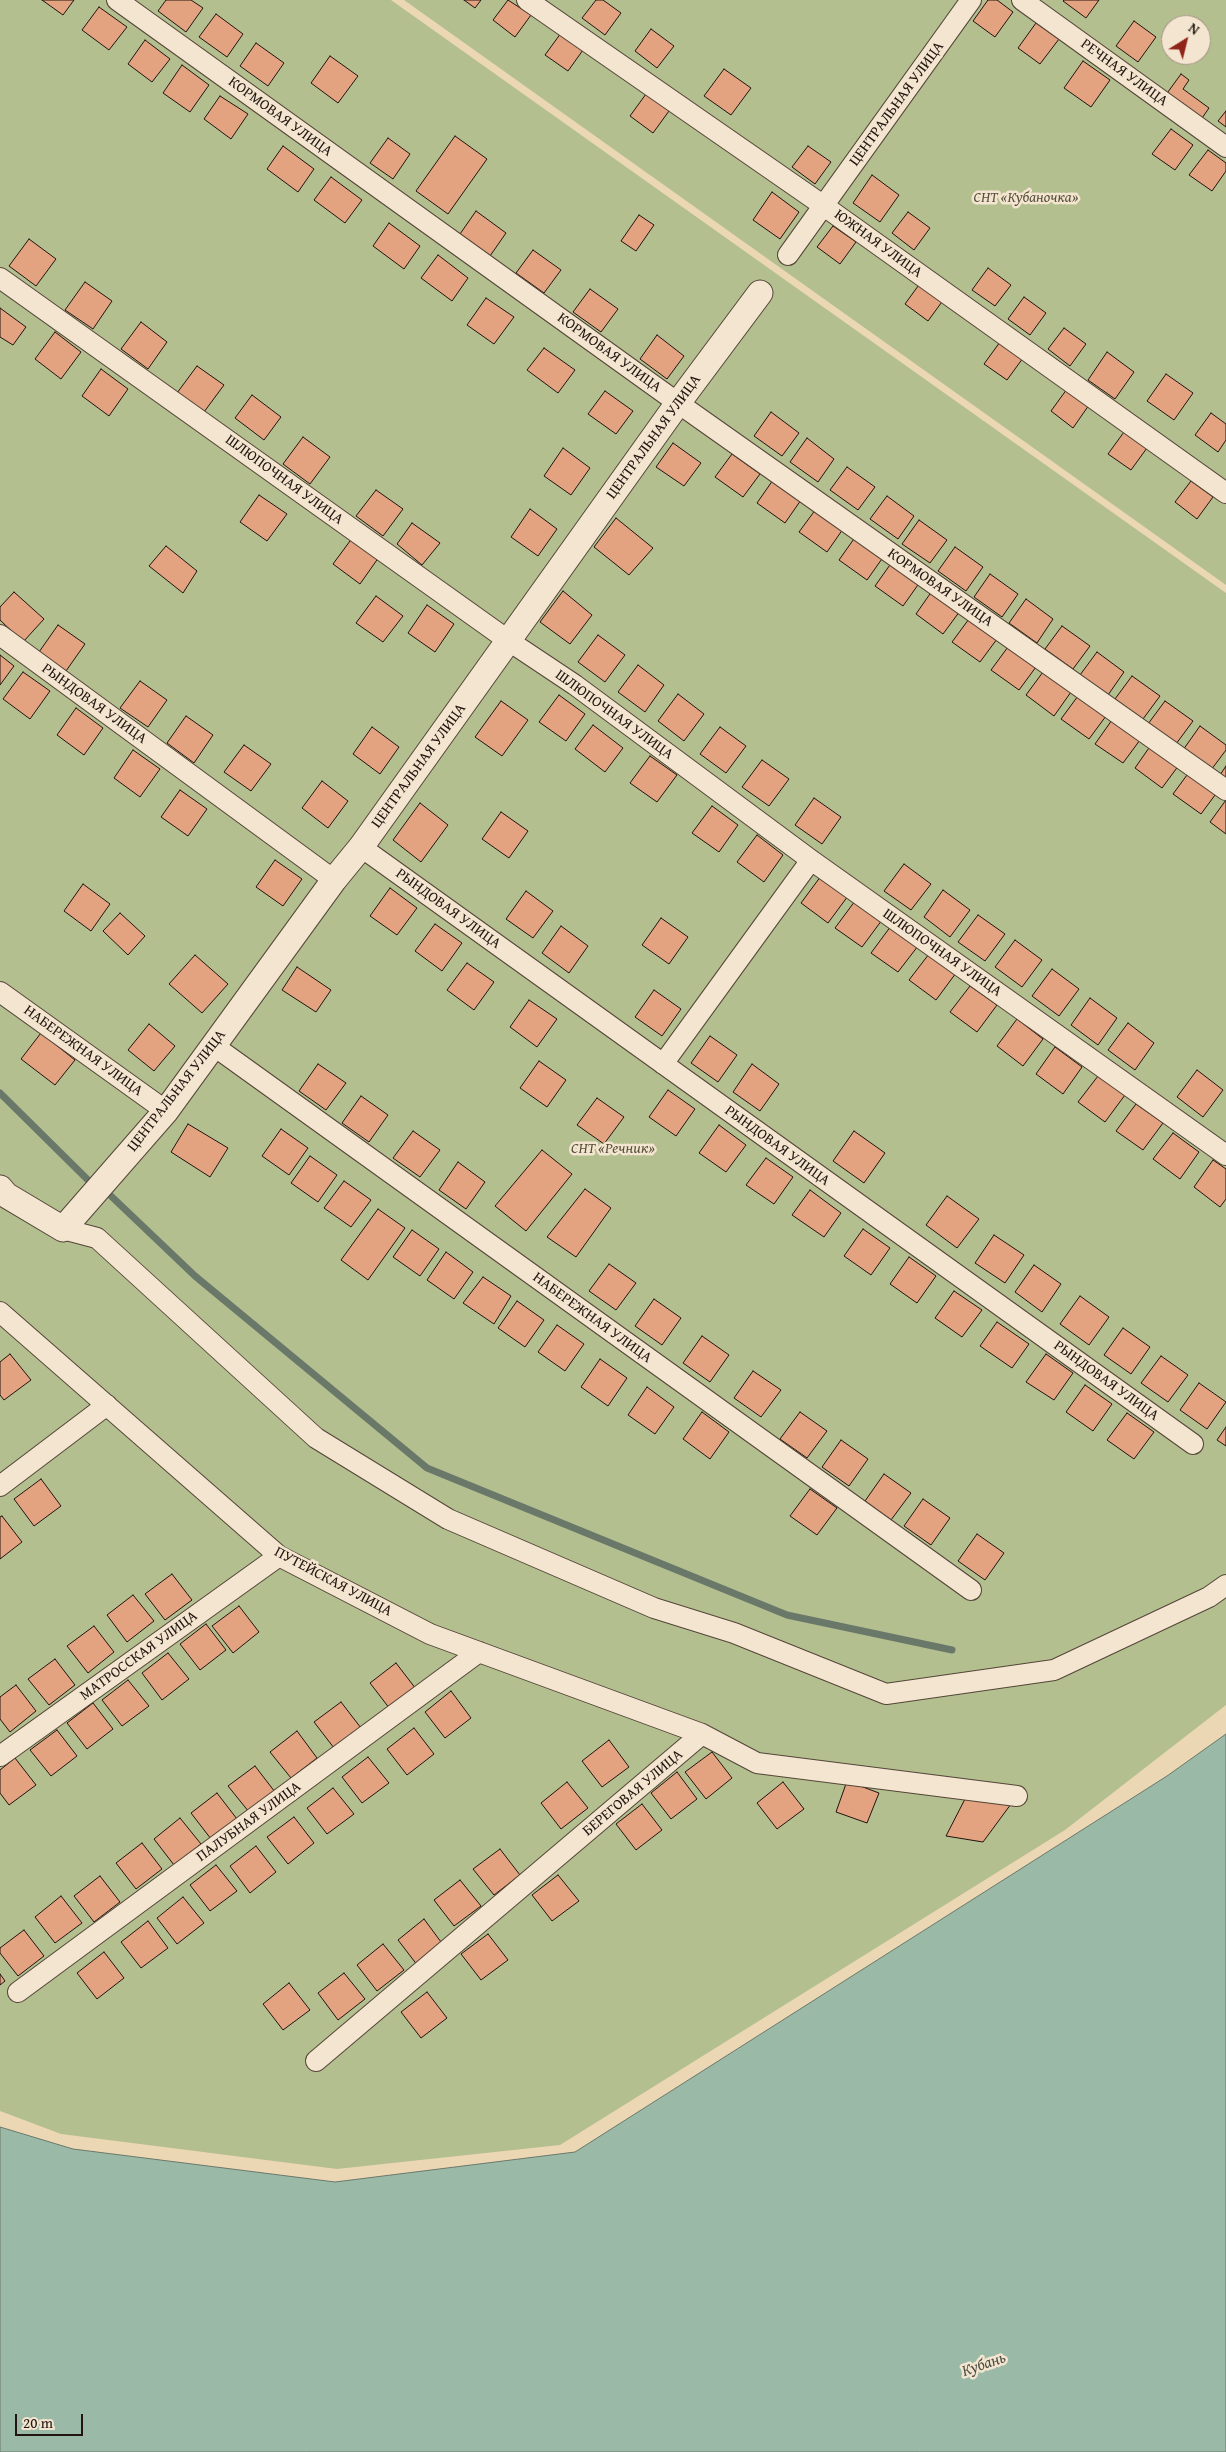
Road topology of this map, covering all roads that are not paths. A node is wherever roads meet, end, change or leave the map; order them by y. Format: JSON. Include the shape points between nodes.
{"nodes":[{"id":1,"x":117,"y":0,"type":"edge"},
{"id":2,"x":527,"y":0,"type":"edge"},
{"id":3,"x":971,"y":0,"type":"edge"},
{"id":4,"x":1022,"y":0,"type":"edge"},
{"id":5,"x":1226,"y":147,"type":"edge"},
{"id":6,"x":824,"y":206,"type":"junction"},
{"id":7,"x":788,"y":255,"type":"dead end"},
{"id":8,"x":0,"y":278,"type":"edge"},
{"id":9,"x":760,"y":292,"type":"dead end"},
{"id":10,"x":678,"y":403,"type":"junction"},
{"id":11,"x":1226,"y":493,"type":"edge"},
{"id":12,"x":0,"y":635,"type":"edge"},
{"id":13,"x":509,"y":641,"type":"junction"},
{"id":14,"x":1226,"y":790,"type":"edge"},
{"id":15,"x":361,"y":847,"type":"junction"},
{"id":16,"x":811,"y":860,"type":"junction"},
{"id":17,"x":334,"y":880,"type":"junction"},
{"id":18,"x":0,"y":992,"type":"edge"},
{"id":19,"x":214,"y":1046,"type":"junction"},
{"id":20,"x":663,"y":1064,"type":"junction"},
{"id":21,"x":166,"y":1111,"type":"junction"},
{"id":22,"x":1226,"y":1155,"type":"edge"},
{"id":23,"x":0,"y":1188,"type":"edge"},
{"id":24,"x":63,"y":1229,"type":"junction"},
{"id":25,"x":0,"y":1312,"type":"edge"},
{"id":26,"x":107,"y":1405,"type":"junction"},
{"id":27,"x":1194,"y":1444,"type":"dead end"},
{"id":28,"x":0,"y":1486,"type":"edge"},
{"id":29,"x":279,"y":1556,"type":"junction"},
{"id":30,"x":1226,"y":1585,"type":"edge"},
{"id":31,"x":971,"y":1590,"type":"dead end"},
{"id":32,"x":479,"y":1652,"type":"junction"},
{"id":33,"x":702,"y":1734,"type":"junction"},
{"id":34,"x":0,"y":1756,"type":"edge"},
{"id":35,"x":1017,"y":1796,"type":"dead end"},
{"id":36,"x":18,"y":1992,"type":"dead end"},
{"id":37,"x":316,"y":2061,"type":"dead end"}],
"edges":[{"from":1,"to":10,"type":"street","name":"КОРМОВАЯ УЛИЦА"},
{"from":2,"to":6,"type":"street","name":"ЮЖНАЯ УЛИЦА"},
{"from":3,"to":6,"type":"street","name":"ЦЕНТРАЛЬНАЯ УЛИЦА"},
{"from":4,"to":5,"type":"street","name":"РЕЧНАЯ УЛИЦА"},
{"from":6,"to":7,"type":"street","name":"ЦЕНТРАЛЬНАЯ УЛИЦА"},
{"from":6,"to":11,"type":"street","name":"ЮЖНАЯ УЛИЦА"},
{"from":8,"to":13,"type":"street","name":"ШЛЮПОЧНАЯ УЛИЦА"},
{"from":9,"to":10,"type":"street","name":"ЦЕНТРАЛЬНАЯ УЛИЦА"},
{"from":10,"to":13,"type":"street","name":"ЦЕНТРАЛЬНАЯ УЛИЦА"},
{"from":10,"to":14,"type":"street","name":"КОРМОВАЯ УЛИЦА"},
{"from":12,"to":17,"type":"street","name":"РЫНДОВАЯ УЛИЦА"},
{"from":13,"to":15,"type":"street","name":"ЦЕНТРАЛЬНАЯ УЛИЦА"},
{"from":13,"to":16,"type":"street","name":"ШЛЮПОЧНАЯ УЛИЦА","via":[[574,685]]},
{"from":15,"to":17,"type":"street","name":"ЦЕНТРАЛЬНАЯ УЛИЦА"},
{"from":15,"to":20,"type":"street","name":"РЫНДОВАЯ УЛИЦА"},
{"from":16,"to":20,"type":"street"},
{"from":16,"to":22,"type":"street","name":"ШЛЮПОЧНАЯ УЛИЦА"},
{"from":17,"to":19,"type":"street","name":"ЦЕНТРАЛЬНАЯ УЛИЦА"},
{"from":18,"to":21,"type":"street","name":"НАБЕРЕЖНАЯ УЛИЦА"},
{"from":19,"to":21,"type":"street","name":"ЦЕНТРАЛЬНАЯ УЛИЦА"},
{"from":19,"to":31,"type":"street","name":"НАБЕРЕЖНАЯ УЛИЦА"},
{"from":20,"to":27,"type":"street","name":"РЫНДОВАЯ УЛИЦА"},
{"from":21,"to":24,"type":"street","name":"ЦЕНТРАЛЬНАЯ УЛИЦА"},
{"from":23,"to":24,"type":"street","via":[[6,1195]]},
{"from":24,"to":30,"type":"street","via":[[96,1238],[316,1438],[448,1519],[654,1608],[734,1633],[886,1694],[1054,1670],[1209,1597]]},
{"from":25,"to":26,"type":"street","name":"ПУТЕЙСКАЯ УЛИЦА"},
{"from":26,"to":28,"type":"street"},
{"from":26,"to":29,"type":"street","name":"ПУТЕЙСКАЯ УЛИЦА"},
{"from":29,"to":32,"type":"street","name":"ПУТЕЙСКАЯ УЛИЦА","via":[[430,1634]]},
{"from":29,"to":34,"type":"street","name":"МАТРОССКАЯ УЛИЦА"},
{"from":32,"to":33,"type":"street","name":"ПУТЕЙСКАЯ УЛИЦА"},
{"from":32,"to":36,"type":"street","name":"ПАЛУБНАЯ УЛИЦА"},
{"from":33,"to":35,"type":"street","via":[[757,1763]]},
{"from":33,"to":37,"type":"street","name":"БЕРЕГОВАЯ УЛИЦА"}]}
